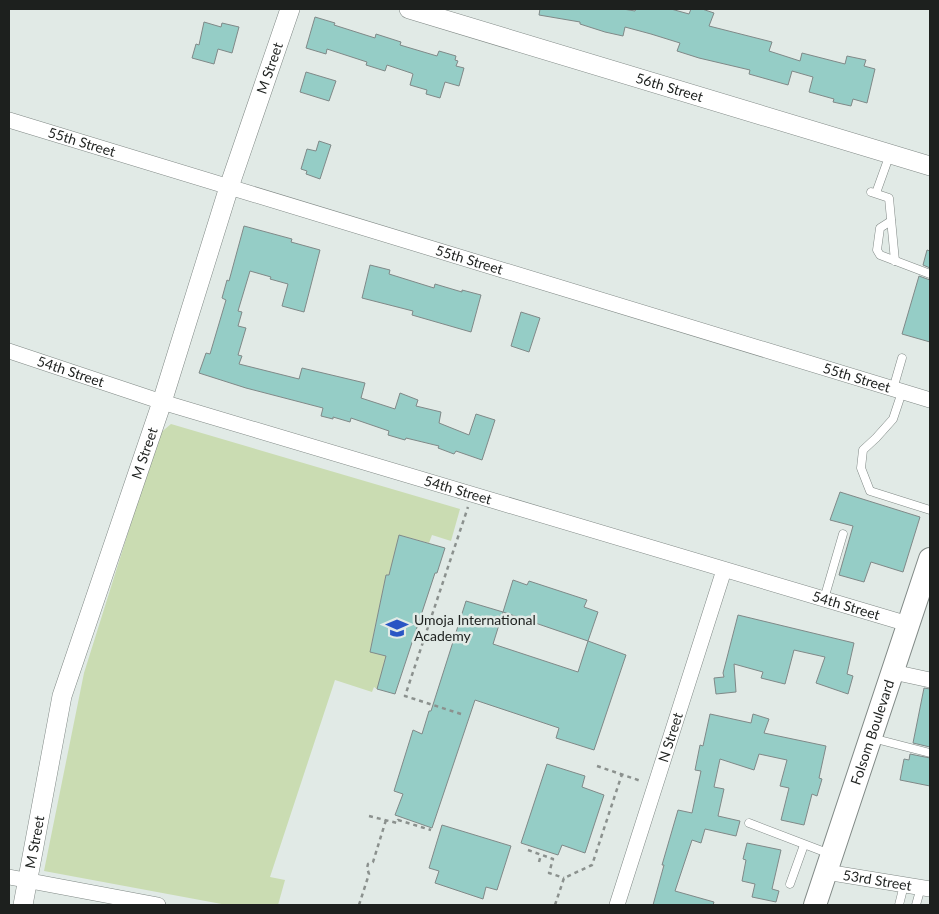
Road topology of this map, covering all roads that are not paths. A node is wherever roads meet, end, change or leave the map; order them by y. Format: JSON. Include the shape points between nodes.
{"nodes":[{"id":1,"x":290,"y":9,"type":"edge"},
{"id":2,"x":409,"y":9,"type":"edge"},
{"id":3,"x":9,"y":120,"type":"edge"},
{"id":4,"x":890,"y":154,"type":"junction"},
{"id":5,"x":930,"y":166,"type":"edge"},
{"id":6,"x":229,"y":187,"type":"junction"},
{"id":7,"x":891,"y":221,"type":"junction"},
{"id":8,"x":895,"y":261,"type":"junction"},
{"id":9,"x":930,"y":274,"type":"edge"},
{"id":10,"x":9,"y":351,"type":"edge"},
{"id":11,"x":902,"y":358,"type":"dead end"},
{"id":12,"x":897,"y":390,"type":"junction"},
{"id":13,"x":930,"y":400,"type":"edge"},
{"id":14,"x":162,"y":402,"type":"junction"},
{"id":15,"x":930,"y":510,"type":"edge"},
{"id":16,"x":844,"y":534,"type":"dead end"},
{"id":17,"x":930,"y":559,"type":"edge"},
{"id":18,"x":724,"y":570,"type":"junction"},
{"id":19,"x":824,"y":600,"type":"junction"},
{"id":20,"x":908,"y":624,"type":"junction"},
{"id":21,"x":893,"y":672,"type":"junction"},
{"id":22,"x":930,"y":680,"type":"edge"},
{"id":23,"x":871,"y":738,"type":"junction"},
{"id":24,"x":930,"y":753,"type":"edge"},
{"id":25,"x":749,"y":824,"type":"dead end"},
{"id":26,"x":804,"y":844,"type":"junction"},
{"id":27,"x":829,"y":864,"type":"junction"},
{"id":28,"x":9,"y":877,"type":"edge"},
{"id":29,"x":27,"y":880,"type":"junction"},
{"id":30,"x":790,"y":884,"type":"dead end"},
{"id":31,"x":904,"y":885,"type":"junction"},
{"id":32,"x":925,"y":888,"type":"edge"},
{"id":33,"x":23,"y":905,"type":"edge"},
{"id":34,"x":158,"y":905,"type":"edge"},
{"id":35,"x":617,"y":905,"type":"edge"},
{"id":36,"x":815,"y":905,"type":"edge"},
{"id":37,"x":899,"y":905,"type":"edge"},
{"id":38,"x":916,"y":905,"type":"edge"}],
"edges":[{"from":1,"to":6,"type":"street","name":"M Street"},
{"from":2,"to":4,"type":"street","name":"56th Street"},
{"from":3,"to":6,"type":"street","name":"55th Street"},
{"from":4,"to":5,"type":"street","name":"56th Street"},
{"from":4,"to":7,"type":"lane","via":[[874,192],[889,198]]},
{"from":6,"to":12,"type":"street","name":"55th Street"},
{"from":6,"to":14,"type":"street","name":"M Street"},
{"from":7,"to":8,"type":"lane"},
{"from":7,"to":8,"type":"lane","via":[[880,228],[877,250],[880,255]]},
{"from":8,"to":9,"type":"lane"},
{"from":10,"to":14,"type":"street","name":"54th Street"},
{"from":11,"to":12,"type":"lane"},
{"from":12,"to":13,"type":"street","name":"55th Street"},
{"from":12,"to":15,"type":"lane","via":[[893,419],[863,450],[861,468],[870,491]]},
{"from":14,"to":18,"type":"street","name":"54th Street"},
{"from":14,"to":29,"type":"street","name":"M Street","via":[[62,696]]},
{"from":16,"to":19,"type":"lane"},
{"from":17,"to":20,"type":"main road","name":"Folsom Boulevard"},
{"from":18,"to":19,"type":"street","name":"54th Street"},
{"from":18,"to":35,"type":"street","name":"N Street"},
{"from":19,"to":20,"type":"street","name":"54th Street"},
{"from":20,"to":21,"type":"main road","name":"Folsom Boulevard"},
{"from":21,"to":22,"type":"street"},
{"from":21,"to":23,"type":"main road","name":"Folsom Boulevard"},
{"from":23,"to":24,"type":"lane"},
{"from":23,"to":27,"type":"main road","name":"Folsom Boulevard"},
{"from":25,"to":26,"type":"lane"},
{"from":26,"to":27,"type":"lane"},
{"from":26,"to":30,"type":"lane"},
{"from":27,"to":31,"type":"street","name":"53rd Street"},
{"from":27,"to":36,"type":"main road","name":"Folsom Boulevard"},
{"from":28,"to":29,"type":"street"},
{"from":29,"to":33,"type":"street","name":"M Street"},
{"from":29,"to":34,"type":"street"},
{"from":31,"to":32,"type":"street","name":"53rd Street"},
{"from":31,"to":37,"type":"lane"},
{"from":32,"to":38,"type":"lane"}]}
